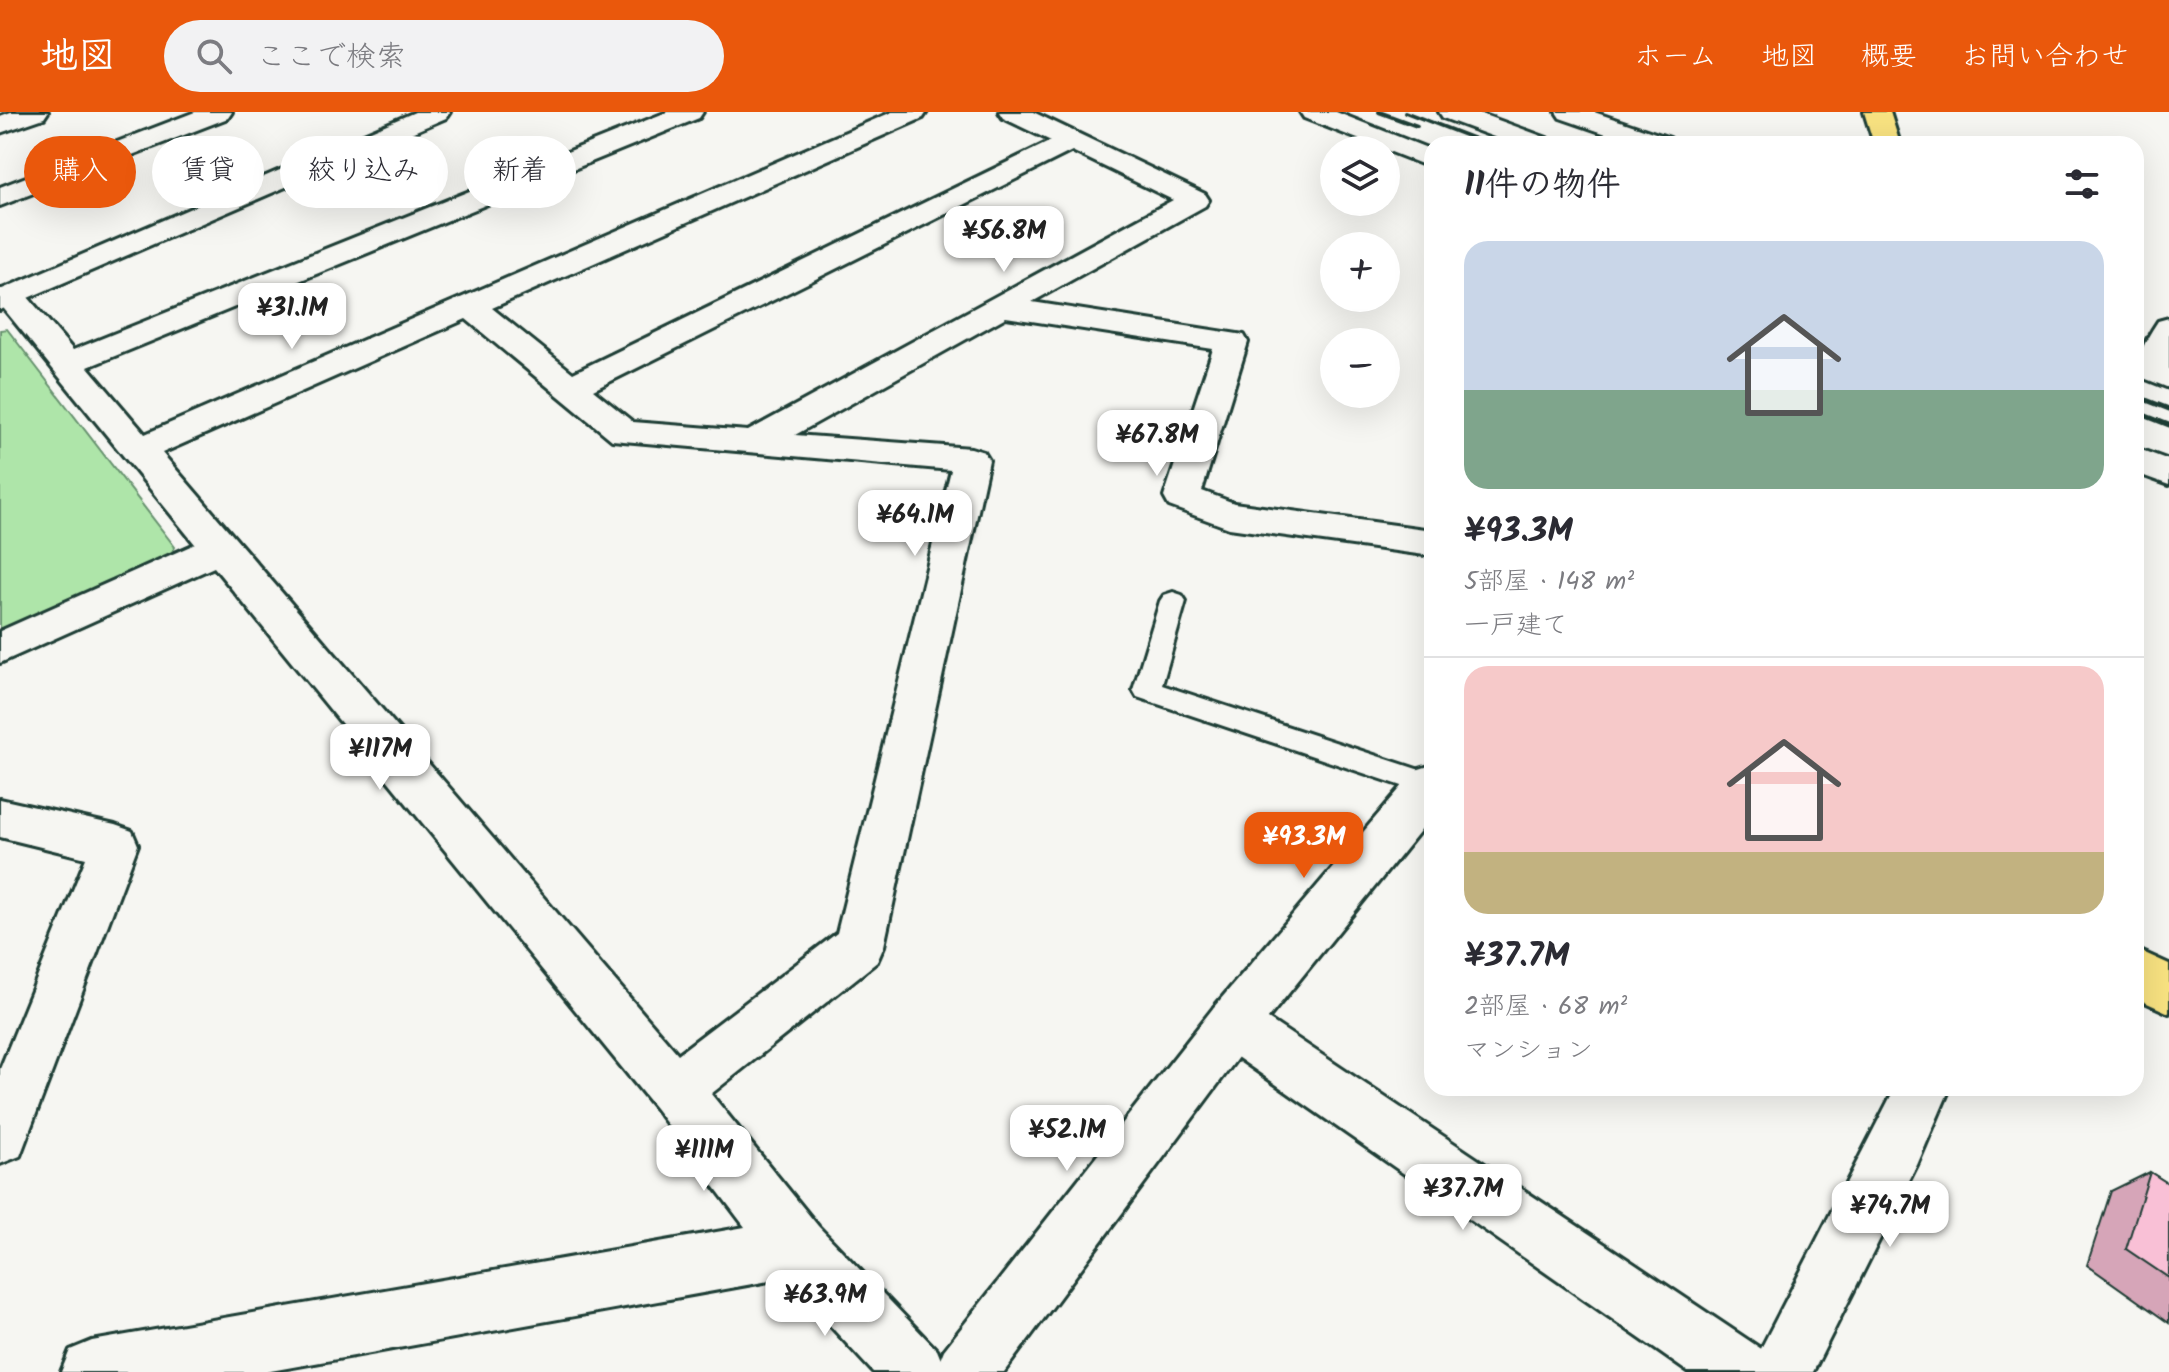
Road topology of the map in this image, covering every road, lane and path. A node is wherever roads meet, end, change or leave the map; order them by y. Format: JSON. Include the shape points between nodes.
{"nodes":[{"id":1,"x":35,"y":112,"type":"edge"},
{"id":2,"x":219,"y":112,"type":"edge"},
{"id":3,"x":437,"y":112,"type":"edge"},
{"id":4,"x":690,"y":112,"type":"edge"},
{"id":5,"x":914,"y":112,"type":"edge"},
{"id":6,"x":1012,"y":112,"type":"edge"},
{"id":7,"x":1313,"y":112,"type":"edge"},
{"id":8,"x":1452,"y":112,"type":"edge"},
{"id":9,"x":1569,"y":112,"type":"edge"},
{"id":10,"x":1877,"y":112,"type":"edge"},
{"id":11,"x":0,"y":125,"type":"edge"},
{"id":12,"x":1516,"y":136,"type":"edge"},
{"id":13,"x":1638,"y":136,"type":"edge"},
{"id":14,"x":1884,"y":136,"type":"edge"},
{"id":15,"x":1071,"y":141,"type":"junction"},
{"id":16,"x":1424,"y":157,"type":"edge"},
{"id":17,"x":0,"y":197,"type":"edge"},
{"id":18,"x":3,"y":294,"type":"edge"},
{"id":19,"x":469,"y":305,"type":"junction"},
{"id":20,"x":1001,"y":307,"type":"junction"},
{"id":21,"x":2162,"y":321,"type":"edge"},
{"id":22,"x":66,"y":364,"type":"junction"},
{"id":23,"x":2152,"y":372,"type":"edge"},
{"id":24,"x":570,"y":388,"type":"junction"},
{"id":25,"x":755,"y":442,"type":"junction"},
{"id":26,"x":138,"y":450,"type":"junction"},
{"id":27,"x":2144,"y":463,"type":"edge"},
{"id":28,"x":2169,"y":473,"type":"edge"},
{"id":29,"x":1424,"y":542,"type":"edge"},
{"id":30,"x":220,"y":548,"type":"junction"},
{"id":31,"x":1173,"y":601,"type":"dead end"},
{"id":32,"x":0,"y":648,"type":"edge"},
{"id":33,"x":1424,"y":781,"type":"edge"},
{"id":34,"x":1424,"y":794,"type":"edge"},
{"id":35,"x":0,"y":818,"type":"edge"},
{"id":36,"x":2144,"y":976,"type":"edge"},
{"id":37,"x":2169,"y":990,"type":"edge"},
{"id":38,"x":1232,"y":1024,"type":"junction"},
{"id":39,"x":674,"y":1090,"type":"junction"},
{"id":40,"x":1919,"y":1096,"type":"edge"},
{"id":41,"x":0,"y":1137,"type":"edge"},
{"id":42,"x":797,"y":1247,"type":"junction"},
{"id":43,"x":92,"y":1372,"type":"edge"},
{"id":44,"x":915,"y":1372,"type":"edge"},
{"id":45,"x":966,"y":1372,"type":"edge"},
{"id":46,"x":1741,"y":1372,"type":"edge"},
{"id":47,"x":1780,"y":1372,"type":"edge"}],
"edges":[{"from":1,"to":11,"type":"street"},
{"from":2,"to":17,"type":"street"},
{"from":3,"to":18,"type":"street"},
{"from":4,"to":22,"type":"street"},
{"from":5,"to":19,"type":"street"},
{"from":6,"to":15,"type":"street"},
{"from":7,"to":16,"type":"street"},
{"from":8,"to":12,"type":"street"},
{"from":9,"to":13,"type":"street"},
{"from":10,"to":14,"type":"main road"},
{"from":15,"to":20,"type":"street","via":[[1195,200]]},
{"from":15,"to":24,"type":"street"},
{"from":18,"to":22,"type":"street"},
{"from":19,"to":24,"type":"street"},
{"from":19,"to":26,"type":"street"},
{"from":20,"to":25,"type":"street"},
{"from":20,"to":29,"type":"street","via":[[1232,342],[1182,497],[1229,515]]},
{"from":21,"to":23,"type":"street"},
{"from":22,"to":26,"type":"street"},
{"from":24,"to":25,"type":"street","via":[[624,432]]},
{"from":25,"to":39,"type":"street","via":[[971,460],[859,946]]},
{"from":26,"to":30,"type":"street"},
{"from":27,"to":28,"type":"street"},
{"from":30,"to":32,"type":"street"},
{"from":30,"to":39,"type":"street"},
{"from":31,"to":33,"type":"lane","via":[[1147,690]]},
{"from":34,"to":38,"type":"street"},
{"from":35,"to":41,"type":"street","via":[[115,845]]},
{"from":36,"to":37,"type":"main road"},
{"from":38,"to":45,"type":"street"},
{"from":38,"to":46,"type":"street"},
{"from":39,"to":42,"type":"street"},
{"from":40,"to":47,"type":"street"},
{"from":42,"to":43,"type":"street"},
{"from":42,"to":44,"type":"street"}]}
